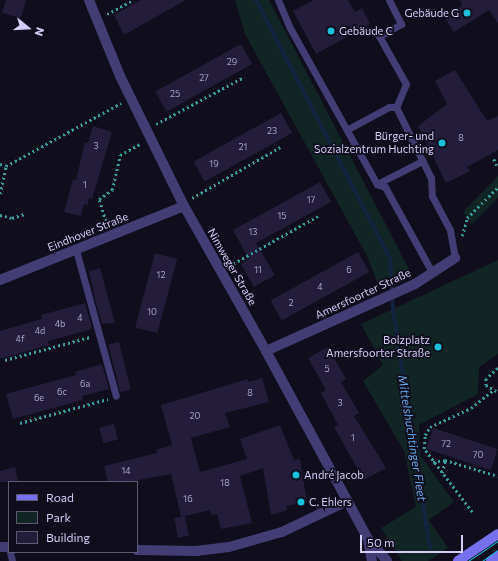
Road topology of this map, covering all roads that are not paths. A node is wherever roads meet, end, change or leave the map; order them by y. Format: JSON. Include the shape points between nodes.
{"nodes":[{"id":1,"x":89,"y":0,"type":"edge"},
{"id":2,"x":278,"y":0,"type":"edge"},
{"id":3,"x":389,"y":0,"type":"edge"},
{"id":4,"x":396,"y":107,"type":"junction"},
{"id":5,"x":348,"y":129,"type":"junction"},
{"id":6,"x":422,"y":161,"type":"junction"},
{"id":7,"x":377,"y":184,"type":"junction"},
{"id":8,"x":184,"y":206,"type":"junction"},
{"id":9,"x":76,"y":250,"type":"junction"},
{"id":10,"x":455,"y":258,"type":"joint"},
{"id":11,"x":432,"y":272,"type":"junction"},
{"id":12,"x":0,"y":280,"type":"edge"},
{"id":13,"x":266,"y":351,"type":"junction"},
{"id":14,"x":116,"y":396,"type":"road end"},
{"id":15,"x":347,"y":501,"type":"junction"},
{"id":16,"x":498,"y":534,"type":"edge"},
{"id":17,"x":368,"y":539,"type":"junction"},
{"id":18,"x":138,"y":550,"type":"edge"},
{"id":19,"x":498,"y":556,"type":"edge"},
{"id":20,"x":372,"y":561,"type":"edge"},
{"id":21,"x":388,"y":561,"type":"edge"},
{"id":22,"x":458,"y":561,"type":"edge"},
{"id":23,"x":491,"y":561,"type":"edge"}],
"edges":[{"from":1,"to":8,"type":"street","name":"Nimweger Straße","via":[[148,134]]},
{"from":2,"to":5,"type":"lane","via":[[290,28]]},
{"from":3,"to":4,"type":"lane","via":[[401,24],[379,36],[406,84]]},
{"from":4,"to":5,"type":"lane"},
{"from":4,"to":6,"type":"lane"},
{"from":5,"to":7,"type":"lane"},
{"from":6,"to":7,"type":"lane"},
{"from":6,"to":10,"type":"lane","via":[[431,178],[432,196],[450,230]]},
{"from":7,"to":11,"type":"lane","via":[[385,187]]},
{"from":8,"to":9,"type":"street","name":"Eindhover Straße"},
{"from":8,"to":13,"type":"street","name":"Nimweger Straße"},
{"from":9,"to":12,"type":"street","name":"Eindhover Straße"},
{"from":9,"to":14,"type":"lane"},
{"from":10,"to":11,"type":"street","name":"Amersfoorter Straße"},
{"from":11,"to":13,"type":"street","name":"Amersfoorter Straße","via":[[415,284]]},
{"from":13,"to":15,"type":"street","name":"Nimweger Straße"},
{"from":15,"to":17,"type":"street","name":"Nimweger Straße"},
{"from":15,"to":18,"type":"street","via":[[282,532],[229,547],[196,551]]},
{"from":16,"to":22,"type":"main road"},
{"from":17,"to":20,"type":"street","name":"Nimweger Straße"},
{"from":17,"to":21,"type":"street","name":"Nimweger Straße"},
{"from":19,"to":23,"type":"main road"}]}
